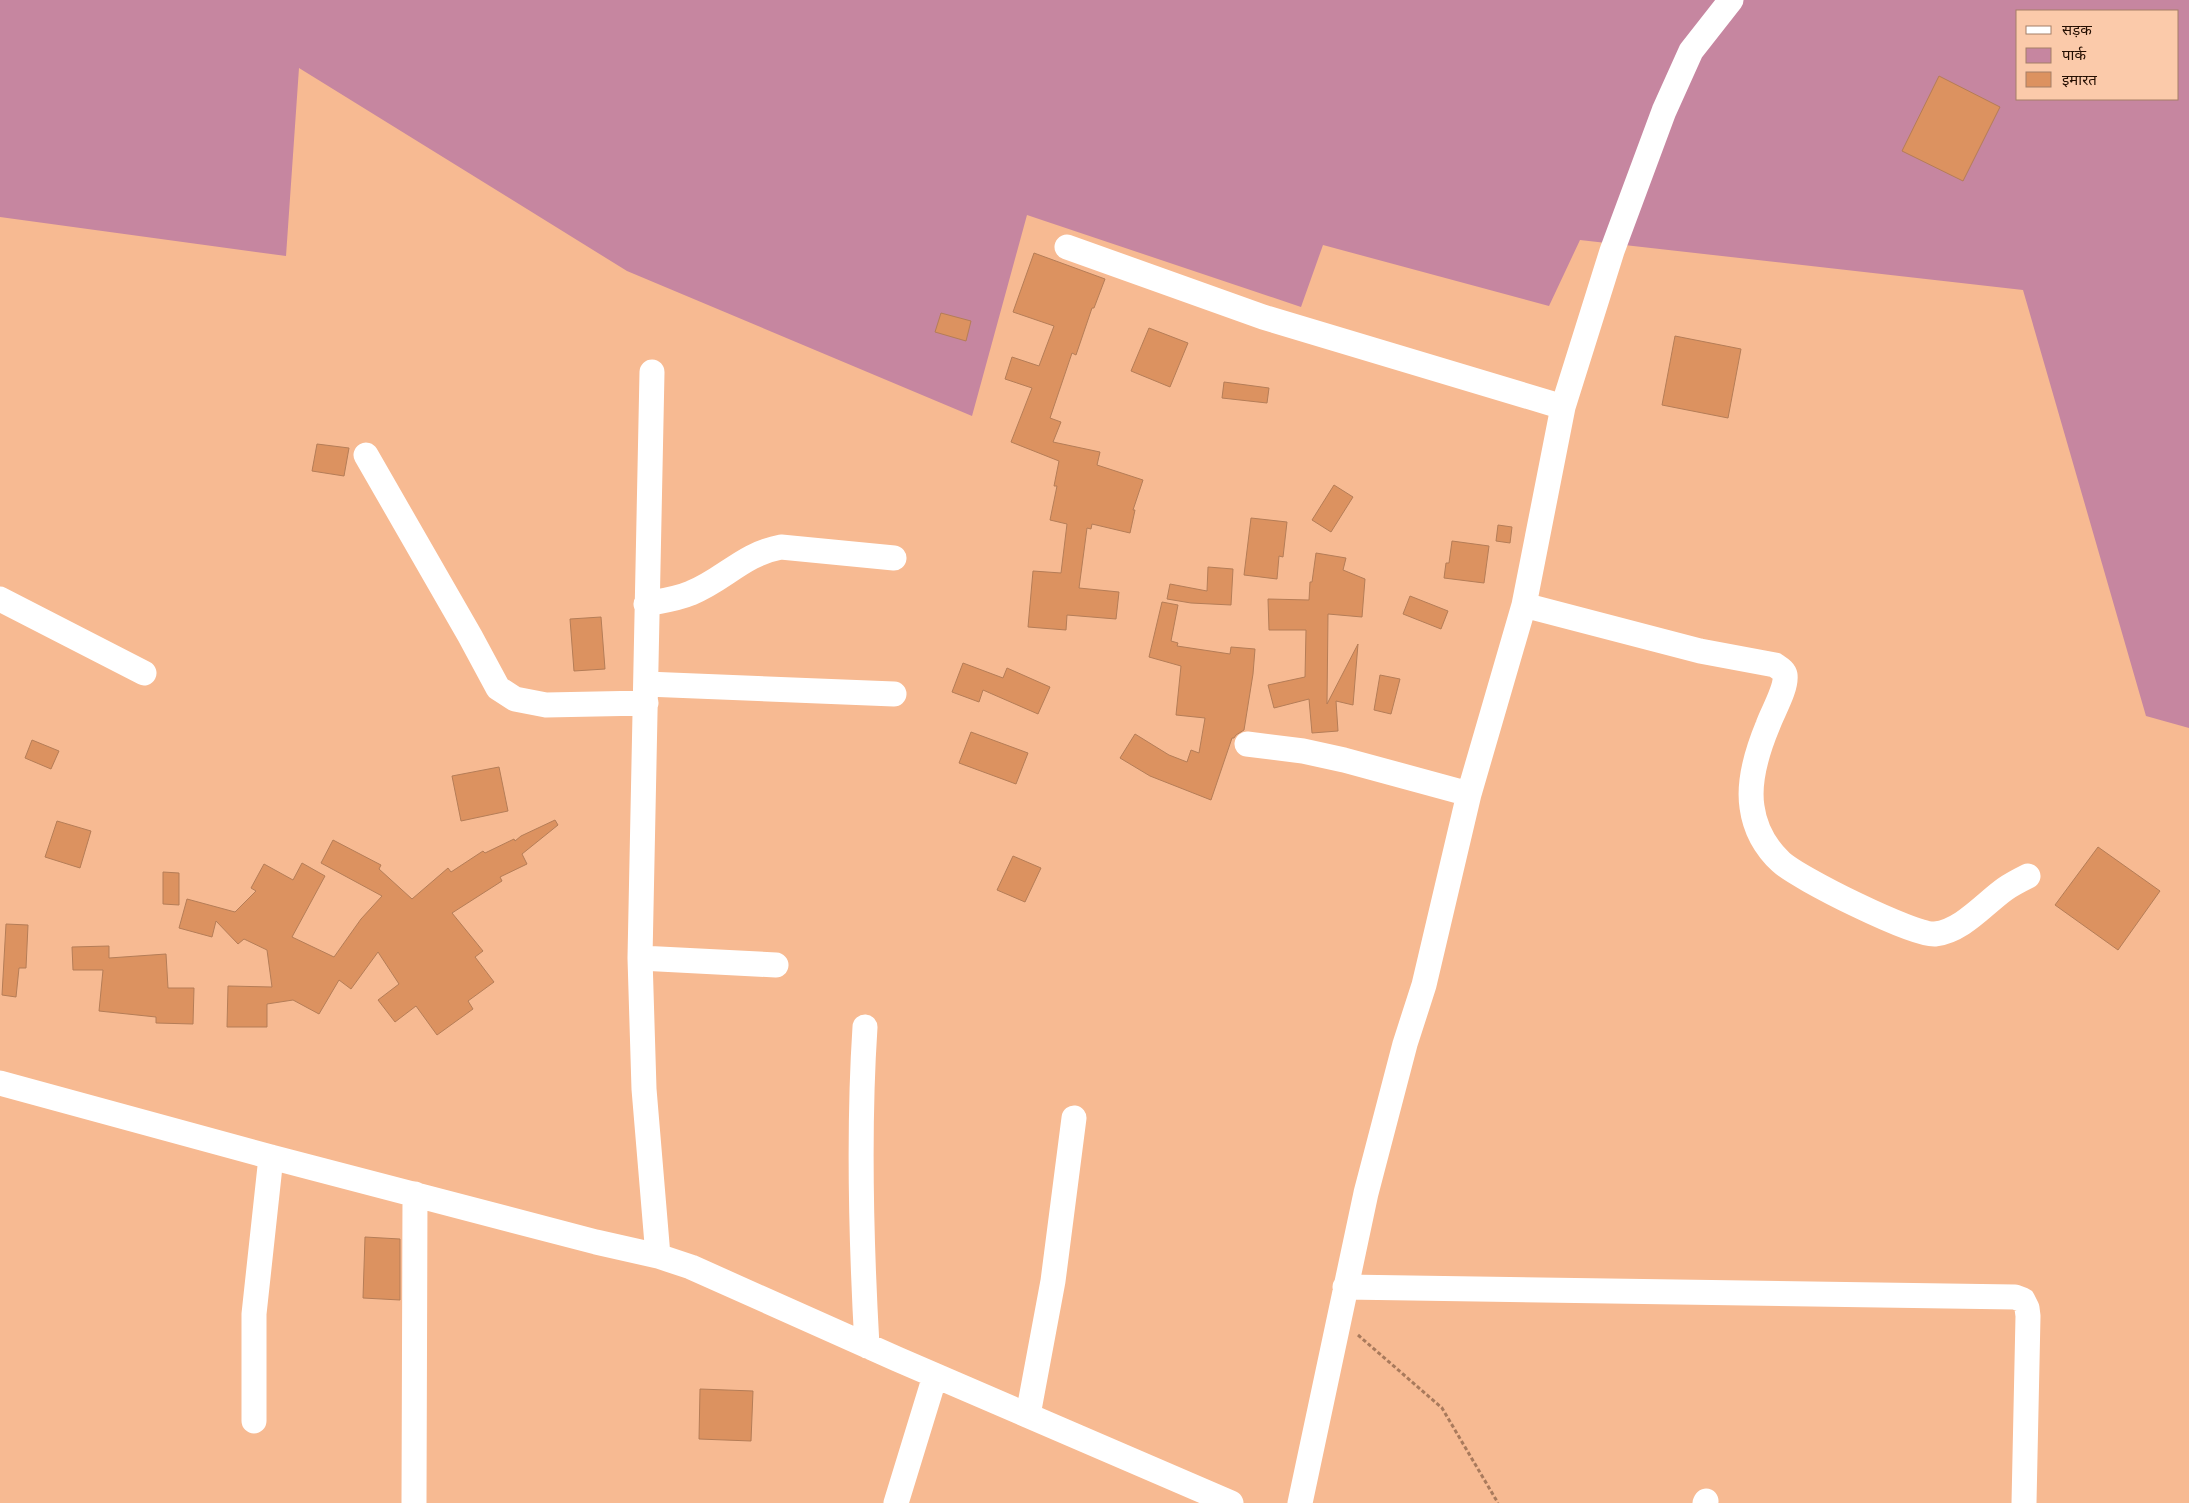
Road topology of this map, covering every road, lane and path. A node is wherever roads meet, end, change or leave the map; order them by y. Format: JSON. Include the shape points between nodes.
{"nodes":[{"id":1,"x":1731,"y":0,"type":"edge"},
{"id":2,"x":1068,"y":247,"type":"dead end"},
{"id":3,"x":652,"y":372,"type":"dead end"},
{"id":4,"x":1563,"y":407,"type":"junction"},
{"id":5,"x":366,"y":454,"type":"dead end"},
{"id":6,"x":894,"y":558,"type":"dead end"},
{"id":7,"x":0,"y":599,"type":"edge"},
{"id":8,"x":646,"y":604,"type":"junction"},
{"id":9,"x":1524,"y":605,"type":"junction"},
{"id":10,"x":144,"y":673,"type":"dead end"},
{"id":11,"x":646,"y":693,"type":"junction"},
{"id":12,"x":894,"y":694,"type":"dead end"},
{"id":13,"x":1247,"y":744,"type":"dead end"},
{"id":14,"x":1469,"y":794,"type":"junction"},
{"id":15,"x":2028,"y":876,"type":"dead end"},
{"id":16,"x":640,"y":958,"type":"junction"},
{"id":17,"x":776,"y":965,"type":"dead end"},
{"id":18,"x":865,"y":1028,"type":"dead end"},
{"id":19,"x":0,"y":1083,"type":"edge"},
{"id":20,"x":1074,"y":1118,"type":"dead end"},
{"id":21,"x":271,"y":1157,"type":"junction"},
{"id":22,"x":415,"y":1194,"type":"junction"},
{"id":23,"x":658,"y":1256,"type":"junction"},
{"id":24,"x":1345,"y":1287,"type":"junction"},
{"id":25,"x":1340,"y":1319,"type":"junction"},
{"id":26,"x":867,"y":1346,"type":"junction"},
{"id":27,"x":935,"y":1376,"type":"junction"},
{"id":28,"x":1028,"y":1415,"type":"junction"},
{"id":29,"x":254,"y":1421,"type":"dead end"},
{"id":30,"x":414,"y":1503,"type":"edge"},
{"id":31,"x":896,"y":1503,"type":"edge"},
{"id":32,"x":1231,"y":1503,"type":"edge"},
{"id":33,"x":1300,"y":1503,"type":"edge"},
{"id":34,"x":1498,"y":1503,"type":"edge"},
{"id":35,"x":2024,"y":1503,"type":"edge"}],
"edges":[{"from":1,"to":4,"type":"street","via":[[1691,52],[1668,103],[1612,251]]},
{"from":2,"to":4,"type":"street","via":[[1263,316]]},
{"from":3,"to":8,"type":"street"},
{"from":4,"to":9,"type":"street"},
{"from":5,"to":11,"type":"street","via":[[498,688],[515,699],[546,705]]},
{"from":6,"to":8,"type":"street","via":[[774,548],[747,558],[692,593]]},
{"from":7,"to":10,"type":"street"},
{"from":8,"to":11,"type":"street"},
{"from":9,"to":14,"type":"street"},
{"from":9,"to":15,"type":"street","via":[[1700,651],[1775,665],[1783,670],[1783,689],[1767,727],[1752,782],[1751,804],[1755,824],[1766,846],[1783,863],[1829,890],[1890,921],[1934,934],[1960,924]]},
{"from":11,"to":12,"type":"street"},
{"from":11,"to":16,"type":"street"},
{"from":13,"to":14,"type":"street","via":[[1344,760]]},
{"from":14,"to":24,"type":"street","via":[[1424,985],[1366,1193]]},
{"from":16,"to":17,"type":"street"},
{"from":16,"to":23,"type":"street","via":[[644,1089]]},
{"from":18,"to":26,"type":"street","via":[[860,1157]]},
{"from":19,"to":21,"type":"street"},
{"from":20,"to":28,"type":"street","via":[[1052,1281]]},
{"from":21,"to":22,"type":"street"},
{"from":21,"to":29,"type":"street","via":[[254,1314]]},
{"from":22,"to":23,"type":"street"},
{"from":22,"to":30,"type":"street"},
{"from":23,"to":26,"type":"street","via":[[691,1267]]},
{"from":24,"to":25,"type":"street"},
{"from":24,"to":35,"type":"street","via":[[2023,1300],[2028,1316]]},
{"from":25,"to":33,"type":"street"},
{"from":25,"to":34,"type":"path","via":[[1442,1408]]},
{"from":26,"to":27,"type":"street"},
{"from":27,"to":28,"type":"street"},
{"from":27,"to":31,"type":"street"},
{"from":28,"to":32,"type":"street"}]}
